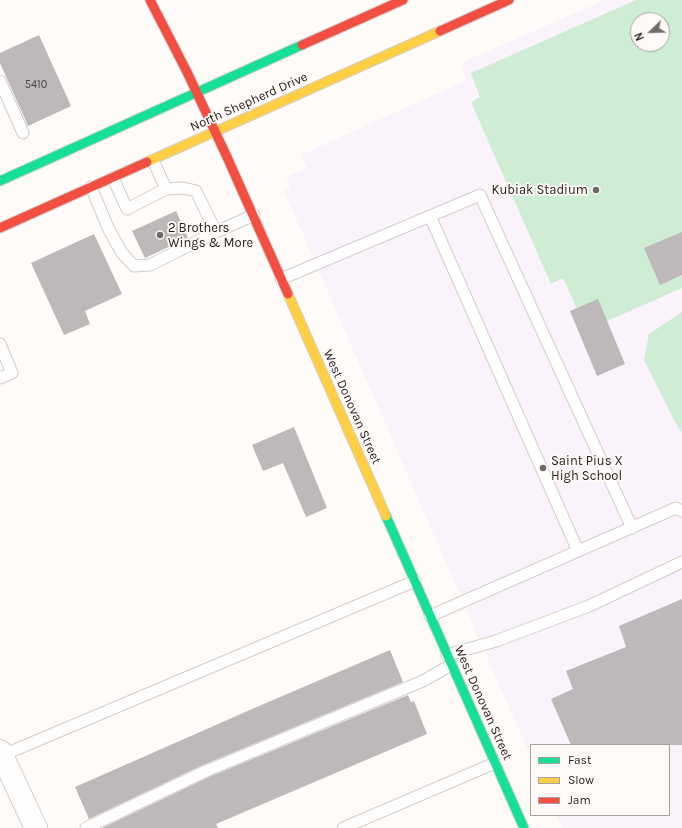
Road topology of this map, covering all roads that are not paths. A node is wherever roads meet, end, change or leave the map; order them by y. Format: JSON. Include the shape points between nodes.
{"nodes":[{"id":1,"x":150,"y":0,"type":"edge"},
{"id":2,"x":403,"y":0,"type":"edge"},
{"id":3,"x":509,"y":0,"type":"edge"},
{"id":4,"x":0,"y":81,"type":"edge"},
{"id":5,"x":196,"y":93,"type":"junction"},
{"id":6,"x":215,"y":132,"type":"junction"},
{"id":7,"x":23,"y":133,"type":"dead end"},
{"id":8,"x":153,"y":160,"type":"junction"},
{"id":9,"x":113,"y":178,"type":"junction"},
{"id":10,"x":0,"y":181,"type":"edge"},
{"id":11,"x":91,"y":187,"type":"junction"},
{"id":12,"x":166,"y":189,"type":"junction"},
{"id":13,"x":254,"y":215,"type":"junction"},
{"id":14,"x":430,"y":216,"type":"junction"},
{"id":15,"x":0,"y":228,"type":"edge"},
{"id":16,"x":216,"y":232,"type":"junction"},
{"id":17,"x":281,"y":279,"type":"junction"},
{"id":18,"x":0,"y":344,"type":"edge"},
{"id":19,"x":0,"y":378,"type":"edge"},
{"id":20,"x":682,"y":511,"type":"edge"},
{"id":21,"x":632,"y":528,"type":"junction"},
{"id":22,"x":578,"y":551,"type":"junction"},
{"id":23,"x":682,"y":562,"type":"edge"},
{"id":24,"x":415,"y":581,"type":"junction"},
{"id":25,"x":430,"y":616,"type":"junction"},
{"id":26,"x":449,"y":660,"type":"junction"},
{"id":27,"x":1,"y":753,"type":"edge"},
{"id":28,"x":495,"y":763,"type":"junction"},
{"id":29,"x":36,"y":828,"type":"edge"},
{"id":30,"x":86,"y":828,"type":"edge"},
{"id":31,"x":343,"y":828,"type":"edge"},
{"id":32,"x":524,"y":828,"type":"edge"}],
"edges":[{"from":1,"to":5,"type":"main road","name":"West Donovan Street"},
{"from":2,"to":5,"type":"main road"},
{"from":3,"to":6,"type":"main road","name":"North Shepherd Drive"},
{"from":4,"to":7,"type":"lane"},
{"from":5,"to":6,"type":"main road","name":"West Donovan Street"},
{"from":5,"to":10,"type":"main road"},
{"from":6,"to":8,"type":"main road","name":"North Shepherd Drive"},
{"from":6,"to":13,"type":"main road","name":"West Donovan Street"},
{"from":8,"to":9,"type":"main road","name":"North Shepherd Drive"},
{"from":8,"to":12,"type":"lane"},
{"from":9,"to":11,"type":"main road","name":"North Shepherd Drive"},
{"from":9,"to":12,"type":"lane","via":[[127,209]]},
{"from":11,"to":15,"type":"main road","name":"North Shepherd Drive"},
{"from":11,"to":16,"type":"lane","via":[[109,230],[122,253],[134,266],[150,265]]},
{"from":12,"to":16,"type":"lane","via":[[183,188],[196,191]]},
{"from":13,"to":16,"type":"lane"},
{"from":13,"to":17,"type":"main road","name":"West Donovan Street"},
{"from":14,"to":17,"type":"lane"},
{"from":14,"to":21,"type":"lane","via":[[480,195]]},
{"from":14,"to":22,"type":"lane"},
{"from":17,"to":24,"type":"main road","name":"West Donovan Street"},
{"from":18,"to":19,"type":"lane","via":[[12,373]]},
{"from":20,"to":21,"type":"lane","via":[[676,508]]},
{"from":21,"to":22,"type":"lane"},
{"from":22,"to":25,"type":"lane"},
{"from":23,"to":26,"type":"lane","via":[[589,606]]},
{"from":24,"to":25,"type":"main road","name":"West Donovan Street"},
{"from":24,"to":27,"type":"lane"},
{"from":25,"to":26,"type":"main road","name":"West Donovan Street"},
{"from":26,"to":28,"type":"main road","name":"West Donovan Street"},
{"from":26,"to":30,"type":"lane","via":[[423,680],[402,690],[206,771]]},
{"from":27,"to":29,"type":"street"},
{"from":28,"to":31,"type":"lane"},
{"from":28,"to":32,"type":"main road","name":"West Donovan Street"}]}
